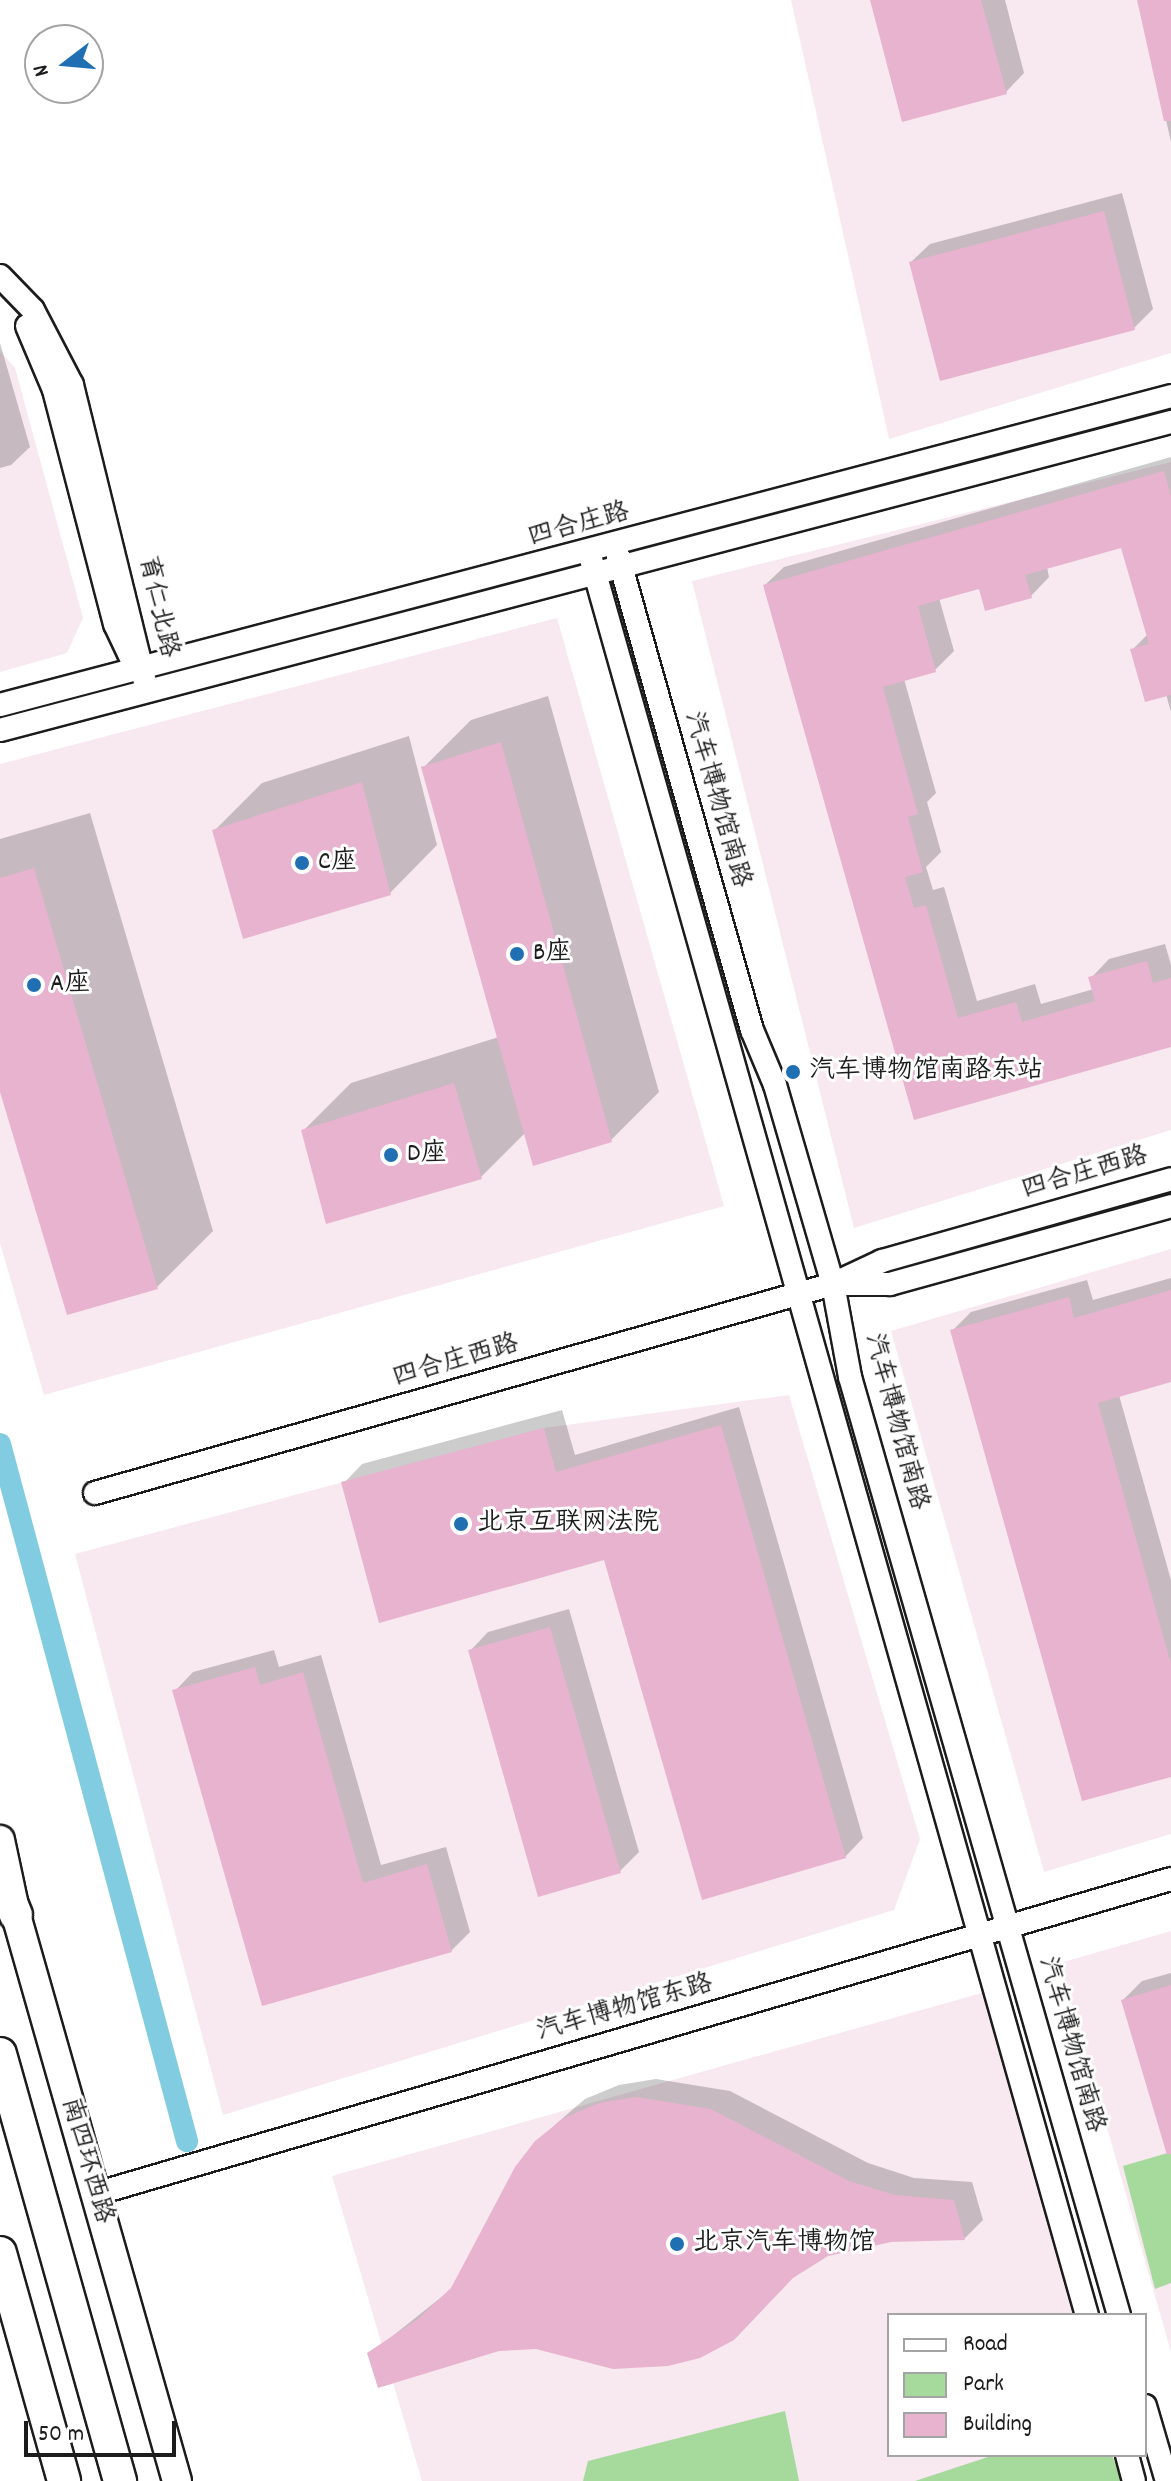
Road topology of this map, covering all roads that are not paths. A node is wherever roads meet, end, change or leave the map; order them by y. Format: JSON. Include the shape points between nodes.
{"nodes":[{"id":1,"x":0,"y":276,"type":"edge"},
{"id":2,"x":0,"y":292,"type":"edge"},
{"id":3,"x":1171,"y":396,"type":"edge"},
{"id":4,"x":1171,"y":422,"type":"edge"},
{"id":5,"x":615,"y":545,"type":"junction"},
{"id":6,"x":589,"y":552,"type":"junction"},
{"id":7,"x":621,"y":568,"type":"junction"},
{"id":8,"x":596,"y":575,"type":"junction"},
{"id":9,"x":139,"y":668,"type":"junction"},
{"id":10,"x":147,"y":692,"type":"junction"},
{"id":11,"x":0,"y":705,"type":"edge"},
{"id":12,"x":0,"y":730,"type":"edge"},
{"id":13,"x":1171,"y":1179,"type":"edge"},
{"id":14,"x":1171,"y":1206,"type":"edge"},
{"id":15,"x":833,"y":1284,"type":"junction"},
{"id":16,"x":799,"y":1293,"type":"junction"},
{"id":17,"x":95,"y":1493,"type":"dead end"},
{"id":18,"x":0,"y":1840,"type":"edge"},
{"id":19,"x":0,"y":1876,"type":"edge"},
{"id":20,"x":1171,"y":1879,"type":"edge"},
{"id":21,"x":16,"y":1915,"type":"junction"},
{"id":22,"x":1008,"y":1926,"type":"junction"},
{"id":23,"x":980,"y":1934,"type":"junction"},
{"id":24,"x":0,"y":2054,"type":"edge"},
{"id":25,"x":95,"y":2194,"type":"junction"},
{"id":26,"x":0,"y":2253,"type":"edge"},
{"id":27,"x":1086,"y":2313,"type":"edge"},
{"id":28,"x":1118,"y":2313,"type":"edge"},
{"id":29,"x":1147,"y":2413,"type":"edge"},
{"id":30,"x":1128,"y":2457,"type":"edge"},
{"id":31,"x":64,"y":2481,"type":"edge"},
{"id":32,"x":120,"y":2481,"type":"edge"},
{"id":33,"x":177,"y":2481,"type":"edge"},
{"id":34,"x":1134,"y":2481,"type":"edge"},
{"id":35,"x":1167,"y":2481,"type":"edge"}],
"edges":[{"from":1,"to":9,"type":"street","name":"育仁北路","via":[[33,310],[72,385]]},
{"from":2,"to":9,"type":"street","name":"育仁北路","via":[[22,314],[54,390],[115,624]]},
{"from":3,"to":5,"type":"street","name":"四合庄路"},
{"from":4,"to":7,"type":"street","name":"四合庄路"},
{"from":5,"to":6,"type":"street","name":"四合庄路"},
{"from":5,"to":7,"type":"street","name":"汽车博物馆南路"},
{"from":6,"to":8,"type":"street","name":"汽车博物馆南路"},
{"from":6,"to":9,"type":"street","name":"四合庄路"},
{"from":7,"to":8,"type":"street","name":"四合庄路"},
{"from":7,"to":15,"type":"street","name":"汽车博物馆南路","via":[[752,1030],[775,1085]]},
{"from":8,"to":10,"type":"street","name":"四合庄路"},
{"from":8,"to":16,"type":"street","name":"汽车博物馆南路"},
{"from":9,"to":10,"type":"street","name":"育仁北路"},
{"from":9,"to":11,"type":"street","name":"四合庄路"},
{"from":10,"to":12,"type":"street","name":"四合庄路"},
{"from":13,"to":15,"type":"street","name":"四合庄西路","via":[[882,1261]]},
{"from":14,"to":15,"type":"street","name":"四合庄西路","via":[[890,1284]]},
{"from":15,"to":16,"type":"street","name":"四合庄西路"},
{"from":15,"to":22,"type":"street","name":"汽车博物馆南路","via":[[850,1377]]},
{"from":16,"to":17,"type":"street","name":"四合庄西路"},
{"from":16,"to":23,"type":"street","name":"汽车博物馆南路"},
{"from":18,"to":21,"type":"main road","name":"南四环西路"},
{"from":19,"to":21,"type":"highway"},
{"from":20,"to":22,"type":"street","name":"汽车博物馆东路"},
{"from":21,"to":25,"type":"main road","name":"南四环西路"},
{"from":22,"to":23,"type":"street","name":"汽车博物馆东路"},
{"from":22,"to":28,"type":"street","name":"汽车博物馆南路"},
{"from":23,"to":25,"type":"street","name":"汽车博物馆东路"},
{"from":23,"to":27,"type":"street","name":"汽车博物馆南路"},
{"from":24,"to":32,"type":"highway","name":"南四环西路"},
{"from":25,"to":33,"type":"main road","name":"南四环西路"},
{"from":26,"to":31,"type":"highway"},
{"from":29,"to":35,"type":"street"},
{"from":30,"to":34,"type":"street"}]}
